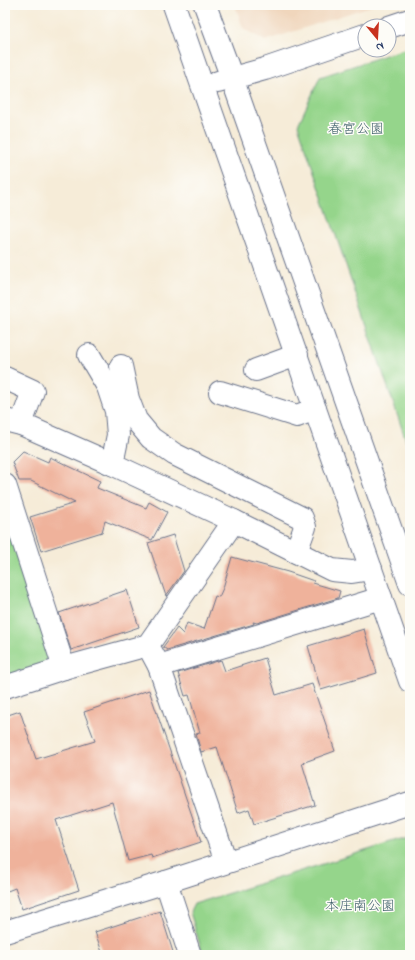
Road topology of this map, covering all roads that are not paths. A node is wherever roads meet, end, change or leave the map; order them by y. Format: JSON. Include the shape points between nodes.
{"nodes":[{"id":1,"x":174,"y":5,"type":"edge"},
{"id":2,"x":205,"y":5,"type":"edge"},
{"id":3,"x":410,"y":20,"type":"edge"},
{"id":4,"x":397,"y":24,"type":"edge"},
{"id":5,"x":357,"y":38,"type":"edge"},
{"id":6,"x":232,"y":78,"type":"junction"},
{"id":7,"x":203,"y":86,"type":"junction"},
{"id":8,"x":89,"y":355,"type":"dead end"},
{"id":9,"x":296,"y":355,"type":"junction"},
{"id":10,"x":121,"y":366,"type":"dead end"},
{"id":11,"x":256,"y":370,"type":"dead end"},
{"id":12,"x":5,"y":378,"type":"edge"},
{"id":13,"x":220,"y":392,"type":"dead end"},
{"id":14,"x":316,"y":409,"type":"junction"},
{"id":15,"x":13,"y":422,"type":"edge"},
{"id":16,"x":112,"y":464,"type":"junction"},
{"id":17,"x":5,"y":485,"type":"edge"},
{"id":18,"x":234,"y":521,"type":"junction"},
{"id":19,"x":296,"y":552,"type":"junction"},
{"id":20,"x":371,"y":569,"type":"junction"},
{"id":21,"x":410,"y":584,"type":"edge"},
{"id":22,"x":381,"y":598,"type":"junction"},
{"id":23,"x":148,"y":645,"type":"junction"},
{"id":24,"x":159,"y":666,"type":"junction"},
{"id":25,"x":64,"y":668,"type":"junction"},
{"id":26,"x":410,"y":681,"type":"edge"},
{"id":27,"x":5,"y":687,"type":"edge"},
{"id":28,"x":410,"y":803,"type":"edge"},
{"id":29,"x":226,"y":862,"type":"junction"},
{"id":30,"x":166,"y":882,"type":"junction"},
{"id":31,"x":5,"y":932,"type":"edge"},
{"id":32,"x":190,"y":955,"type":"edge"}],
"edges":[{"from":1,"to":7,"type":"street"},
{"from":2,"to":6,"type":"street"},
{"from":3,"to":4,"type":"street"},
{"from":5,"to":6,"type":"street"},
{"from":6,"to":7,"type":"street"},
{"from":6,"to":21,"type":"street"},
{"from":7,"to":9,"type":"street"},
{"from":8,"to":16,"type":"street","via":[[108,387],[116,411],[118,435]]},
{"from":9,"to":11,"type":"street"},
{"from":9,"to":14,"type":"street"},
{"from":10,"to":19,"type":"street","via":[[128,399],[136,420],[151,438],[174,454],[302,518],[306,527]]},
{"from":12,"to":15,"type":"street","via":[[33,391]]},
{"from":13,"to":14,"type":"street","via":[[297,416]]},
{"from":14,"to":20,"type":"street"},
{"from":15,"to":16,"type":"street"},
{"from":16,"to":18,"type":"street"},
{"from":17,"to":25,"type":"street"},
{"from":18,"to":19,"type":"street"},
{"from":18,"to":23,"type":"street"},
{"from":19,"to":20,"type":"street","via":[[332,570],[352,572]]},
{"from":20,"to":22,"type":"street"},
{"from":22,"to":24,"type":"street"},
{"from":22,"to":26,"type":"street"},
{"from":23,"to":24,"type":"street"},
{"from":23,"to":25,"type":"street"},
{"from":24,"to":29,"type":"street"},
{"from":25,"to":27,"type":"street"},
{"from":28,"to":29,"type":"street"},
{"from":29,"to":30,"type":"street"},
{"from":30,"to":31,"type":"street"},
{"from":30,"to":32,"type":"street"}]}
